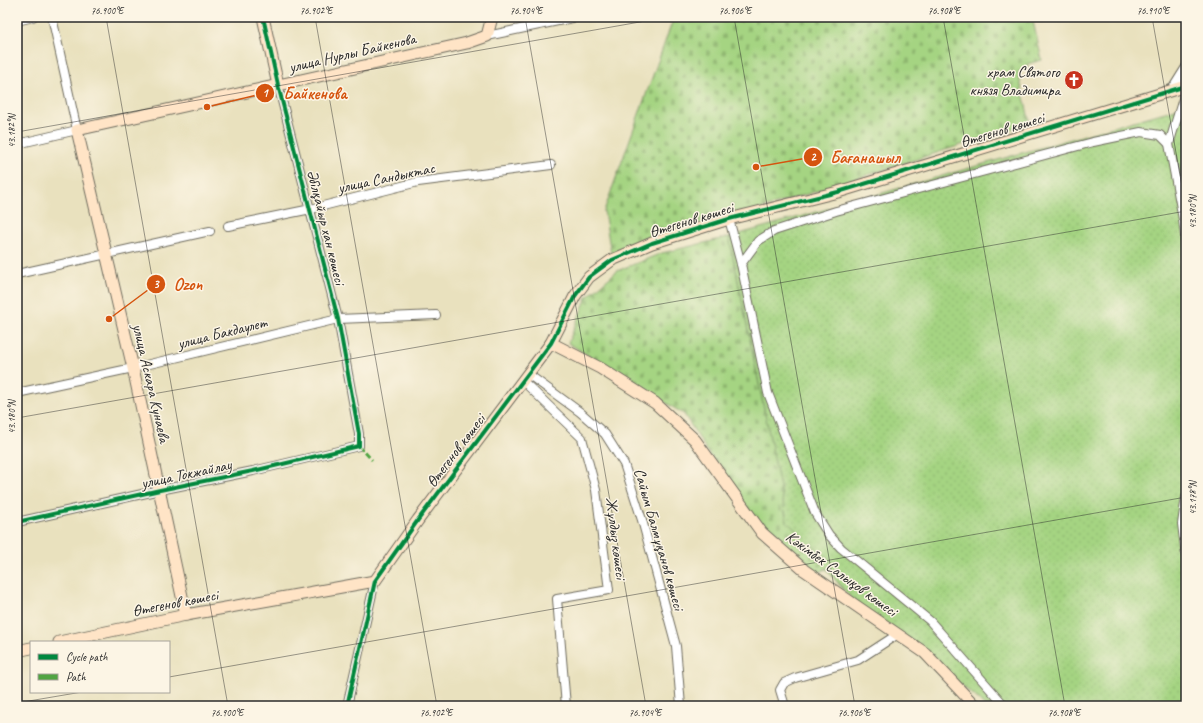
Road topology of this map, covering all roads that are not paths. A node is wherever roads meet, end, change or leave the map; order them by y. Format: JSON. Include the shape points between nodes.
{"nodes":[{"id":1,"x":33,"y":17,"type":"edge"},
{"id":2,"x":52,"y":17,"type":"edge"},
{"id":3,"x":263,"y":17,"type":"edge"},
{"id":4,"x":492,"y":17,"type":"edge"},
{"id":5,"x":577,"y":17,"type":"edge"},
{"id":6,"x":17,"y":21,"type":"edge"},
{"id":7,"x":487,"y":36,"type":"junction"},
{"id":8,"x":1186,"y":67,"type":"edge"},
{"id":9,"x":278,"y":85,"type":"junction"},
{"id":10,"x":1186,"y":86,"type":"edge"},
{"id":11,"x":1186,"y":89,"type":"edge"},
{"id":12,"x":1171,"y":91,"type":"junction"},
{"id":13,"x":77,"y":130,"type":"junction"},
{"id":14,"x":17,"y":144,"type":"edge"},
{"id":15,"x":1169,"y":144,"type":"junction"},
{"id":16,"x":551,"y":165,"type":"dead end"},
{"id":17,"x":311,"y":209,"type":"junction"},
{"id":18,"x":729,"y":219,"type":"junction"},
{"id":19,"x":228,"y":226,"type":"dead end"},
{"id":20,"x":210,"y":230,"type":"dead end"},
{"id":21,"x":1186,"y":245,"type":"edge"},
{"id":22,"x":106,"y":253,"type":"junction"},
{"id":23,"x":741,"y":264,"type":"junction"},
{"id":24,"x":17,"y":274,"type":"edge"},
{"id":25,"x":436,"y":315,"type":"dead end"},
{"id":26,"x":338,"y":319,"type":"junction"},
{"id":27,"x":551,"y":343,"type":"junction"},
{"id":28,"x":133,"y":368,"type":"junction"},
{"id":29,"x":526,"y":378,"type":"junction"},
{"id":30,"x":17,"y":393,"type":"edge"},
{"id":31,"x":359,"y":446,"type":"joint"},
{"id":32,"x":160,"y":490,"type":"junction"},
{"id":33,"x":1186,"y":497,"type":"edge"},
{"id":34,"x":17,"y":522,"type":"edge"},
{"id":35,"x":1186,"y":556,"type":"edge"},
{"id":36,"x":375,"y":581,"type":"junction"},
{"id":37,"x":186,"y":615,"type":"junction"},
{"id":38,"x":898,"y":634,"type":"junction"},
{"id":39,"x":64,"y":641,"type":"edge"},
{"id":40,"x":30,"y":648,"type":"edge"},
{"id":41,"x":17,"y":651,"type":"edge"},
{"id":42,"x":347,"y":706,"type":"edge"},
{"id":43,"x":566,"y":706,"type":"edge"},
{"id":44,"x":681,"y":706,"type":"edge"},
{"id":45,"x":785,"y":706,"type":"edge"},
{"id":46,"x":975,"y":706,"type":"edge"},
{"id":47,"x":1005,"y":706,"type":"edge"}],
"edges":[{"from":1,"to":6,"type":"street"},
{"from":2,"to":13,"type":"street","name":"улица Аскара Кунаева"},
{"from":3,"to":9,"type":"street","name":"Әбілқайыр хан көшесі"},
{"from":4,"to":7,"type":"street"},
{"from":5,"to":7,"type":"street","name":"улица Нурлы Байкенова"},
{"from":7,"to":9,"type":"street","name":"улица Нурлы Байкенова","via":[[467,43]]},
{"from":8,"to":12,"type":"street"},
{"from":9,"to":13,"type":"street","name":"улица Нурлы Байкенова"},
{"from":9,"to":17,"type":"street","name":"Әбілқайыр хан көшесі"},
{"from":10,"to":12,"type":"street","name":"Өтегенов көшесі"},
{"from":11,"to":15,"type":"street"},
{"from":12,"to":18,"type":"street","name":"Өтегенов көшесі","via":[[838,192]]},
{"from":13,"to":14,"type":"street","name":"улица Нурлы Байкенова"},
{"from":13,"to":22,"type":"street","name":"улица Аскара Кунаева"},
{"from":15,"to":21,"type":"street"},
{"from":15,"to":23,"type":"street","via":[[1160,135],[1141,132],[1093,142],[836,211],[774,231],[758,241]]},
{"from":16,"to":17,"type":"street","name":"улица Сандыктас","via":[[418,182]]},
{"from":17,"to":19,"type":"street","name":"улица Сандыктас"},
{"from":17,"to":26,"type":"street","name":"Әбілқайыр хан көшесі"},
{"from":18,"to":23,"type":"street"},
{"from":18,"to":27,"type":"street","name":"Өтегенов көшесі","via":[[652,243],[612,260],[589,276],[575,296]]},
{"from":20,"to":22,"type":"street"},
{"from":22,"to":24,"type":"street"},
{"from":22,"to":28,"type":"street","name":"улица Аскара Кунаева"},
{"from":23,"to":47,"type":"street","via":[[768,394],[815,513],[841,548],[930,621]]},
{"from":25,"to":26,"type":"street","name":"улица Бакдаулет"},
{"from":26,"to":28,"type":"street","name":"улица Бакдаулет"},
{"from":26,"to":31,"type":"street","name":"Әбілқайыр хан көшесі"},
{"from":27,"to":29,"type":"street","name":"Өтегенов көшесі"},
{"from":27,"to":38,"type":"street","name":"Кәкімбек Салықов көшесі","via":[[600,368],[655,403],[695,440],[762,533],[804,570]]},
{"from":28,"to":30,"type":"street","name":"улица Бакдаулет"},
{"from":28,"to":32,"type":"street","name":"улица Аскара Кунаева"},
{"from":29,"to":36,"type":"street","name":"Өтегенов көшесі"},
{"from":29,"to":43,"type":"street","name":"Жұлдыз көшесі","via":[[582,438],[596,490],[609,590],[557,599]]},
{"from":29,"to":44,"type":"street","name":"Сайым Балмұқанов көшесі","via":[[580,412],[605,434],[624,464],[676,646]]},
{"from":31,"to":32,"type":"street","name":"улица Токжайлау"},
{"from":32,"to":34,"type":"street","name":"улица Токжайлау"},
{"from":32,"to":37,"type":"street","name":"улица Аскара Кунаева"},
{"from":33,"to":35,"type":"street","via":[[1182,524]]},
{"from":36,"to":37,"type":"street","name":"Өтегенов көшесі"},
{"from":36,"to":42,"type":"street"},
{"from":37,"to":39,"type":"street","name":"Өтегенов көшесі"},
{"from":38,"to":45,"type":"street","via":[[858,660],[784,682],[780,690]]},
{"from":38,"to":46,"type":"street","name":"Кәкімбек Салықов көшесі","via":[[925,653]]},
{"from":40,"to":41,"type":"street"}]}
